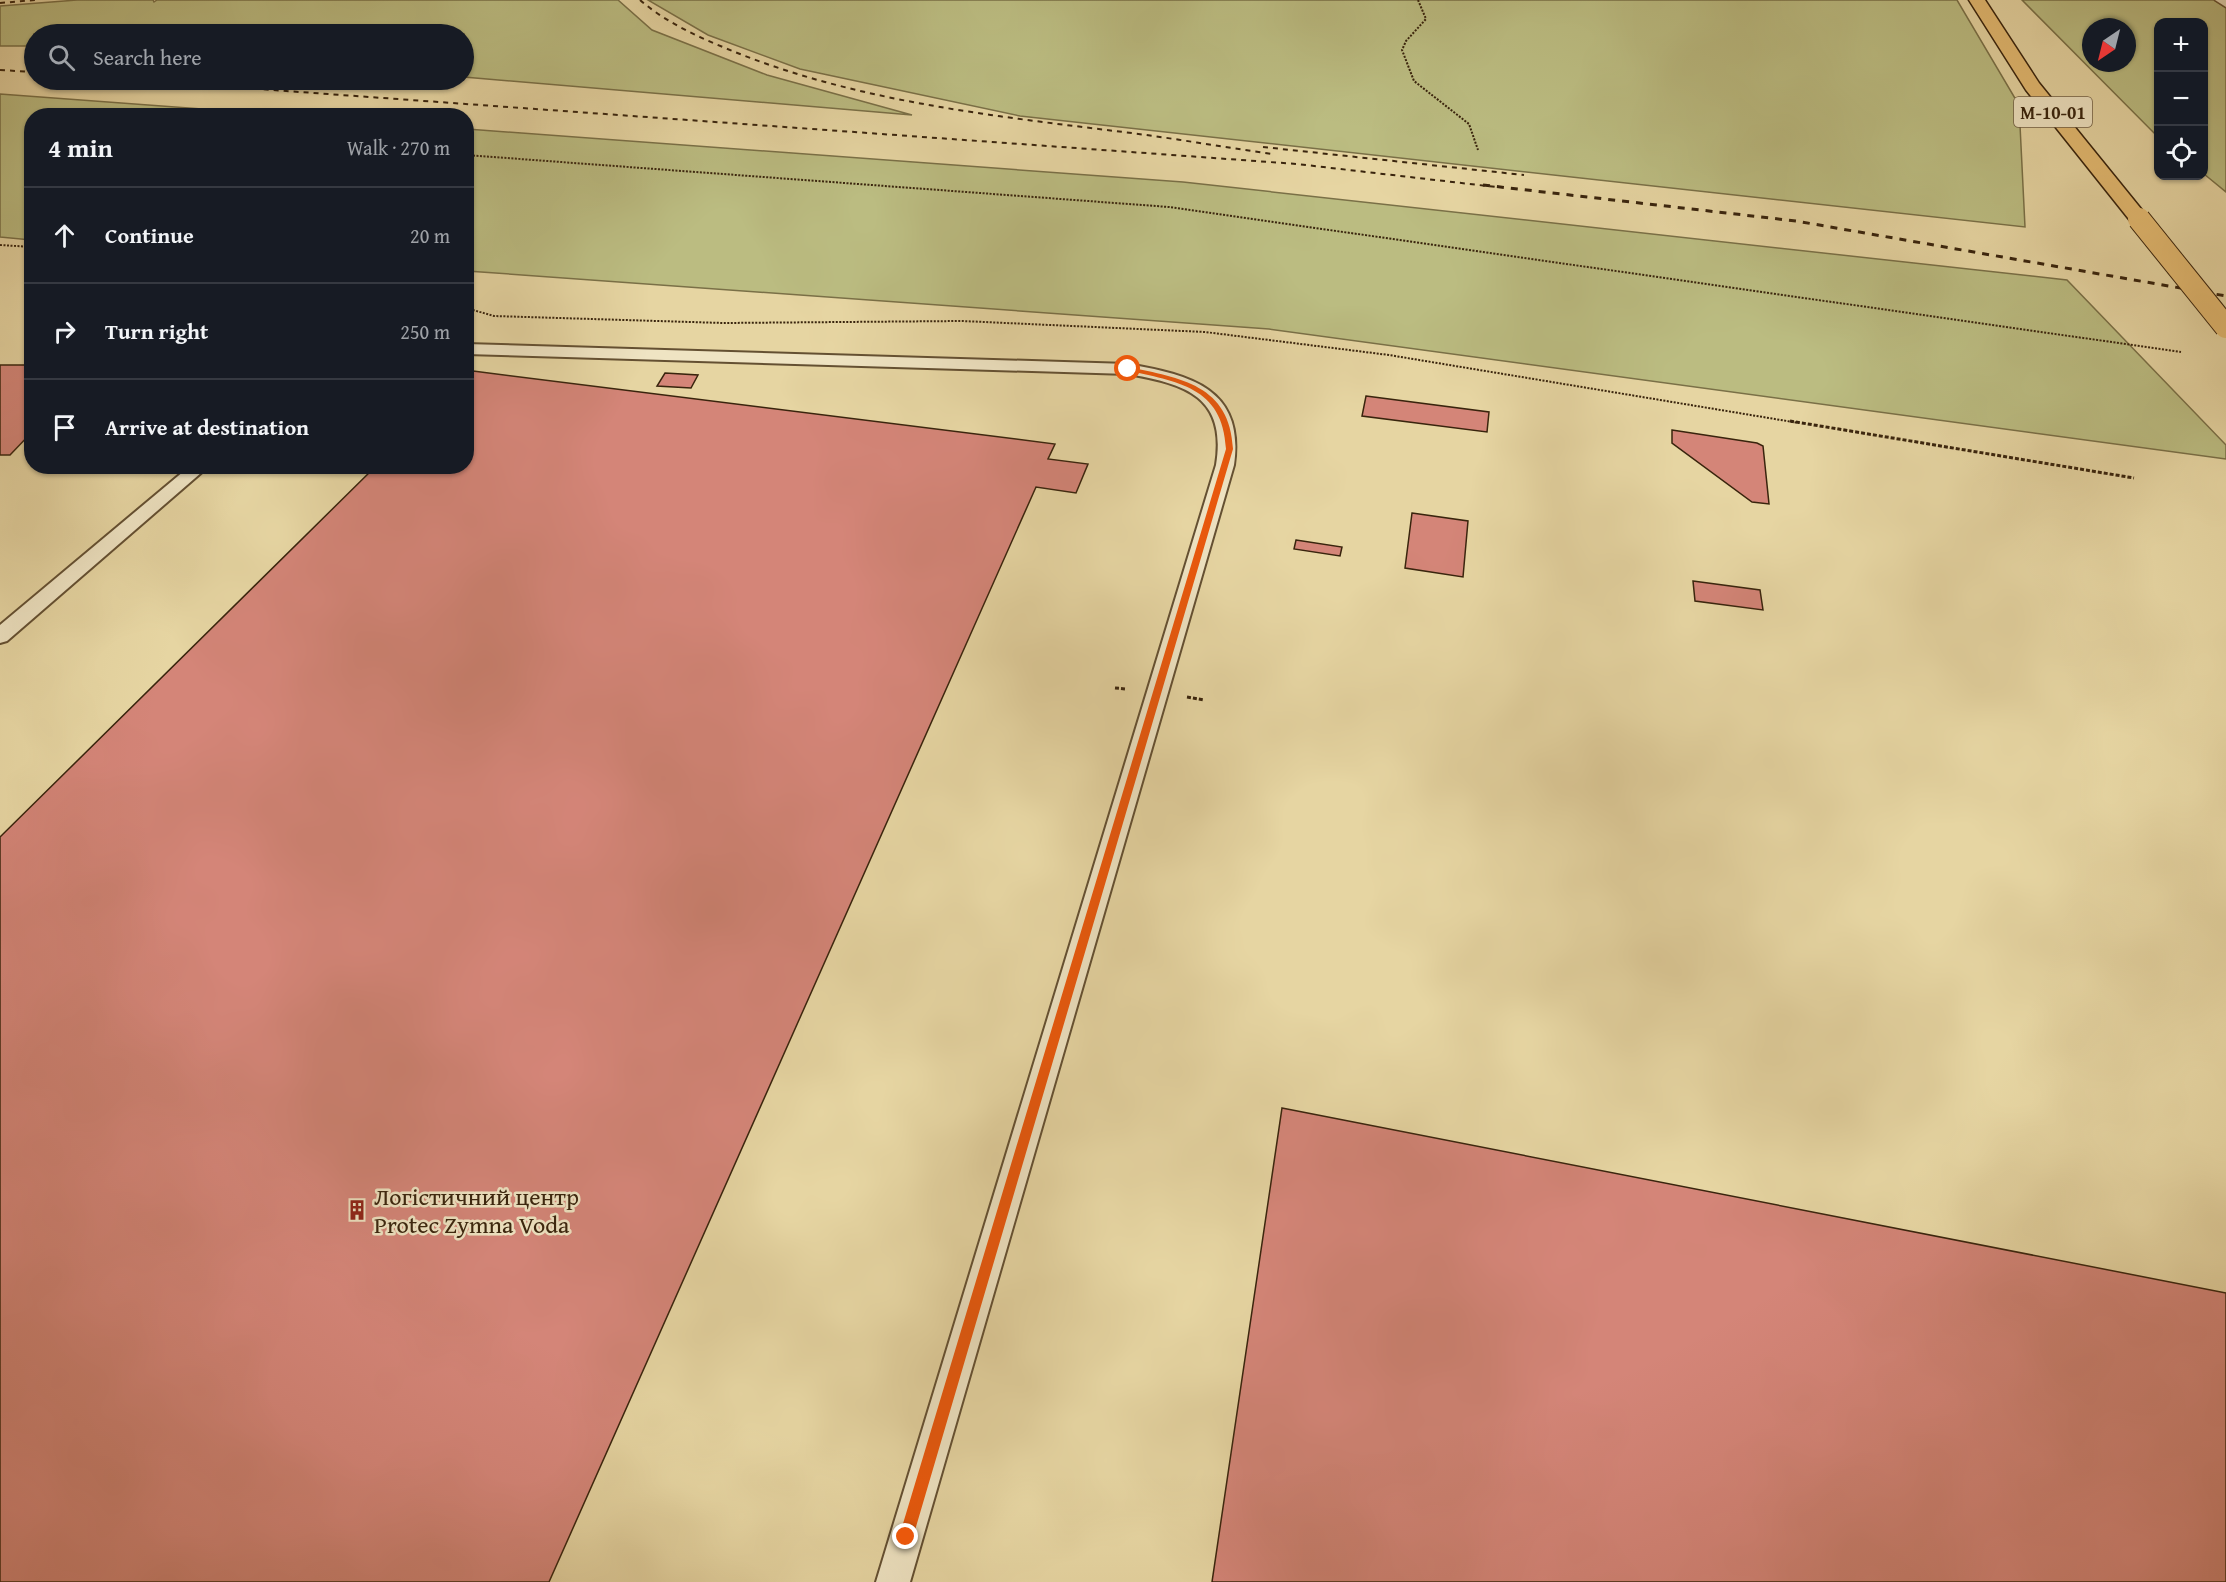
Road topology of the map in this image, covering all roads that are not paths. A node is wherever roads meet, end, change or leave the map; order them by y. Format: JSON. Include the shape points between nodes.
{"nodes":[{"id":1,"x":1977,"y":0,"type":"edge"},
{"id":2,"x":2226,"y":327,"type":"edge"},
{"id":3,"x":474,"y":349,"type":"edge"},
{"id":4,"x":192,"y":474,"type":"edge"},
{"id":5,"x":0,"y":636,"type":"edge"},
{"id":6,"x":893,"y":1582,"type":"edge"}],
"edges":[{"from":1,"to":2,"type":"highway","number":"М-10-01","bridge":true,"via":[[2032,86]]},
{"from":3,"to":6,"type":"lane","via":[[1128,369],[1182,380],[1219,408],[1228,428],[1225,465]]},
{"from":4,"to":5,"type":"lane"}]}
